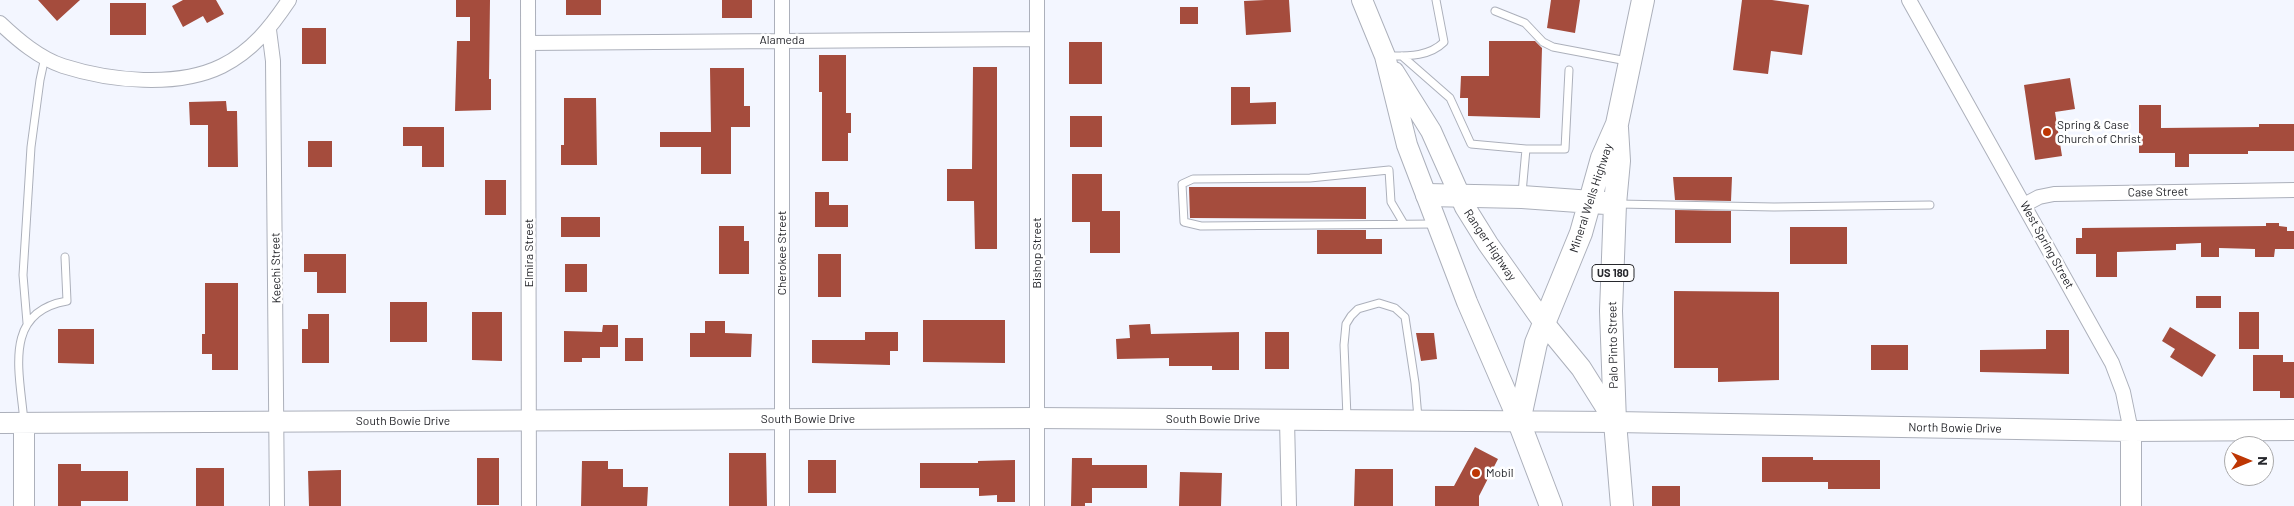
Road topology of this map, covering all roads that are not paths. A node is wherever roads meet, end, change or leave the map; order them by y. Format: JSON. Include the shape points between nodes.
{"nodes":[{"id":1,"x":289,"y":0,"type":"edge"},
{"id":2,"x":528,"y":0,"type":"edge"},
{"id":3,"x":782,"y":0,"type":"edge"},
{"id":4,"x":1037,"y":0,"type":"edge"},
{"id":5,"x":1362,"y":0,"type":"edge"},
{"id":6,"x":1436,"y":0,"type":"edge"},
{"id":7,"x":1642,"y":0,"type":"edge"},
{"id":8,"x":1909,"y":0,"type":"edge"},
{"id":9,"x":1494,"y":11,"type":"dead end"},
{"id":10,"x":0,"y":23,"type":"edge"},
{"id":11,"x":269,"y":30,"type":"junction"},
{"id":12,"x":1037,"y":39,"type":"junction"},
{"id":13,"x":782,"y":40,"type":"junction"},
{"id":14,"x":528,"y":43,"type":"junction"},
{"id":15,"x":1393,"y":56,"type":"junction"},
{"id":16,"x":45,"y":57,"type":"junction"},
{"id":17,"x":1630,"y":61,"type":"junction"},
{"id":18,"x":1569,"y":70,"type":"dead end"},
{"id":19,"x":1617,"y":124,"type":"junction"},
{"id":20,"x":1526,"y":149,"type":"junction"},
{"id":21,"x":2294,"y":190,"type":"edge"},
{"id":22,"x":1427,"y":195,"type":"junction"},
{"id":23,"x":1460,"y":196,"type":"junction"},
{"id":24,"x":1522,"y":197,"type":"junction"},
{"id":25,"x":1591,"y":202,"type":"junction"},
{"id":26,"x":1615,"y":204,"type":"junction"},
{"id":27,"x":1930,"y":205,"type":"dead end"},
{"id":28,"x":2024,"y":205,"type":"junction"},
{"id":29,"x":1404,"y":224,"type":"junction"},
{"id":30,"x":1438,"y":224,"type":"junction"},
{"id":31,"x":65,"y":257,"type":"dead end"},
{"id":32,"x":1612,"y":311,"type":"junction"},
{"id":33,"x":27,"y":323,"type":"junction"},
{"id":34,"x":1544,"y":323,"type":"junction"},
{"id":35,"x":1036,"y":418,"type":"junction"},
{"id":36,"x":782,"y":419,"type":"junction"},
{"id":37,"x":529,"y":420,"type":"junction"},
{"id":38,"x":1287,"y":420,"type":"junction"},
{"id":39,"x":1347,"y":420,"type":"junction"},
{"id":40,"x":1418,"y":421,"type":"junction"},
{"id":41,"x":277,"y":422,"type":"junction"},
{"id":42,"x":1519,"y":422,"type":"junction"},
{"id":43,"x":1616,"y":422,"type":"junction"},
{"id":44,"x":0,"y":423,"type":"edge"},
{"id":45,"x":24,"y":423,"type":"junction"},
{"id":46,"x":2294,"y":430,"type":"edge"},
{"id":47,"x":2131,"y":431,"type":"junction"},
{"id":48,"x":24,"y":506,"type":"edge"},
{"id":49,"x":277,"y":506,"type":"edge"},
{"id":50,"x":530,"y":506,"type":"edge"},
{"id":51,"x":782,"y":506,"type":"edge"},
{"id":52,"x":1037,"y":506,"type":"edge"},
{"id":53,"x":1289,"y":506,"type":"edge"},
{"id":54,"x":1551,"y":506,"type":"edge"},
{"id":55,"x":1622,"y":506,"type":"edge"},
{"id":56,"x":2131,"y":506,"type":"edge"}],
"edges":[{"from":1,"to":11,"type":"street"},
{"from":2,"to":14,"type":"street","name":"Elmira Street"},
{"from":3,"to":13,"type":"street","name":"Cherokee Street"},
{"from":4,"to":12,"type":"street","name":"Bishop Street"},
{"from":5,"to":15,"type":"street","name":"Ranger Highway"},
{"from":6,"to":15,"type":"lane","via":[[1444,42],[1418,56]]},
{"from":7,"to":17,"type":"main road","name":"Mineral Wells Highway","number":"US 180"},
{"from":8,"to":28,"type":"street","name":"West Spring Street"},
{"from":9,"to":17,"type":"lane","via":[[1525,23],[1543,42],[1553,47]]},
{"from":10,"to":16,"type":"street","via":[[16,39]]},
{"from":11,"to":16,"type":"street","via":[[224,65],[198,76],[176,79],[120,78],[62,66]]},
{"from":11,"to":41,"type":"street","name":"Keechi Street","via":[[273,61]]},
{"from":12,"to":13,"type":"street","name":"Alameda"},
{"from":12,"to":35,"type":"street","name":"Bishop Street"},
{"from":13,"to":14,"type":"street","name":"Alameda"},
{"from":13,"to":36,"type":"street","name":"Cherokee Street"},
{"from":14,"to":37,"type":"street","name":"Elmira Street"},
{"from":15,"to":20,"type":"lane","via":[[1450,98],[1471,144]]},
{"from":15,"to":22,"type":"street","name":"Ranger Highway","via":[[1407,145]]},
{"from":15,"to":23,"type":"street","name":"Ranger Highway"},
{"from":16,"to":33,"type":"lane","via":[[31,147],[23,275]]},
{"from":17,"to":19,"type":"main road","name":"Mineral Wells Highway","number":"US 180"},
{"from":18,"to":20,"type":"lane","via":[[1565,149]]},
{"from":19,"to":25,"type":"main road","name":"Mineral Wells Highway","number":"US 180","via":[[1602,158]]},
{"from":19,"to":26,"type":"main road","name":"Palo Pinto Street","number":"US 180","via":[[1619,161]]},
{"from":20,"to":24,"type":"lane"},
{"from":21,"to":28,"type":"street","name":"Case Street","via":[[2054,194]]},
{"from":22,"to":23,"type":"main road"},
{"from":22,"to":30,"type":"street","name":"Ranger Highway"},
{"from":23,"to":24,"type":"main road"},
{"from":23,"to":34,"type":"street","name":"Ranger Highway","via":[[1488,244]]},
{"from":24,"to":25,"type":"main road"},
{"from":25,"to":26,"type":"main road"},
{"from":25,"to":32,"type":"main road","via":[[1600,218],[1599,267]]},
{"from":25,"to":34,"type":"main road","name":"Mineral Wells Highway","number":"US 180"},
{"from":26,"to":27,"type":"lane"},
{"from":26,"to":32,"type":"main road","name":"Palo Pinto Street","number":"US 180"},
{"from":28,"to":47,"type":"street","name":"West Spring Street","via":[[2112,363],[2123,392]]},
{"from":29,"to":29,"type":"lane","via":[[1201,226],[1184,222],[1182,184],[1193,179],[1310,178],[1388,170],[1391,202]]},
{"from":29,"to":30,"type":"lane"},
{"from":30,"to":42,"type":"street","name":"Ranger Highway","via":[[1466,302]]},
{"from":31,"to":33,"type":"lane","via":[[67,301],[52,304]]},
{"from":32,"to":43,"type":"main road","name":"Palo Pinto Street","number":"US 180"},
{"from":33,"to":45,"type":"lane","via":[[18,355]]},
{"from":34,"to":42,"type":"main road","name":"Mineral Wells Highway","number":"US 180","via":[[1536,343]]},
{"from":34,"to":43,"type":"street","name":"Ranger Highway","via":[[1581,368]]},
{"from":35,"to":36,"type":"street","name":"South Bowie Drive"},
{"from":35,"to":38,"type":"street","name":"South Bowie Drive"},
{"from":35,"to":52,"type":"street","name":"Bishop Street"},
{"from":36,"to":37,"type":"street","name":"South Bowie Drive"},
{"from":36,"to":51,"type":"street","name":"Cherokee Street"},
{"from":37,"to":41,"type":"street","name":"South Bowie Drive"},
{"from":37,"to":50,"type":"street","name":"Elmira Street"},
{"from":38,"to":39,"type":"street","name":"South Bowie Drive"},
{"from":38,"to":53,"type":"street"},
{"from":39,"to":40,"type":"street","name":"South Bowie Drive"},
{"from":39,"to":40,"type":"lane","via":[[1346,324],[1358,309],[1379,303],[1396,308],[1405,318]]},
{"from":40,"to":42,"type":"street","name":"South Bowie Drive"},
{"from":41,"to":45,"type":"street","name":"South Bowie Drive"},
{"from":41,"to":49,"type":"street","name":"Keechi Street"},
{"from":42,"to":43,"type":"street","name":"South Bowie Drive"},
{"from":42,"to":54,"type":"main road"},
{"from":43,"to":47,"type":"street","name":"North Bowie Drive"},
{"from":43,"to":55,"type":"main road","name":"Palo Pinto Street","number":"US 180"},
{"from":44,"to":45,"type":"street","name":"South Bowie Drive"},
{"from":45,"to":48,"type":"street"},
{"from":46,"to":47,"type":"street","name":"North Bowie Drive"},
{"from":47,"to":56,"type":"street","name":"West Spring Street"}]}
